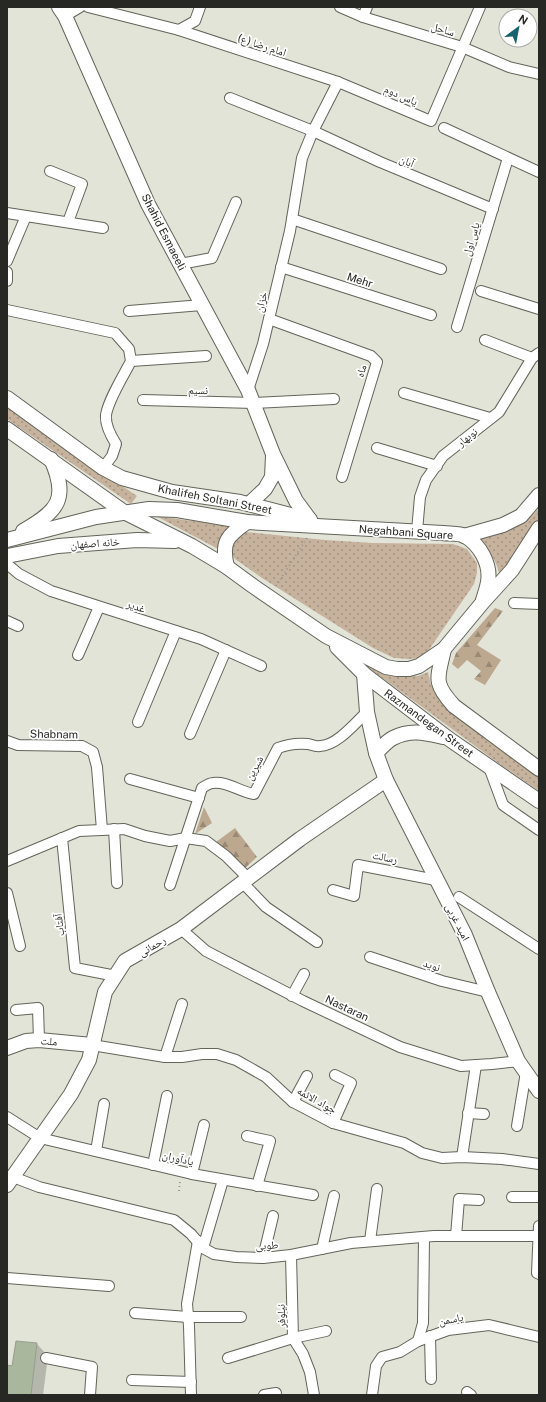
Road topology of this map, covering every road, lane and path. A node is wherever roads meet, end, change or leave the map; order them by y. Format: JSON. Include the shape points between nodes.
{"nodes":[{"id":1,"x":80,"y":7,"type":"edge"},
{"id":2,"x":88,"y":7,"type":"edge"},
{"id":3,"x":200,"y":7,"type":"edge"},
{"id":4,"x":340,"y":7,"type":"edge"},
{"id":5,"x":476,"y":8,"type":"edge"},
{"id":6,"x":62,"y":11,"type":"edge"},
{"id":7,"x":365,"y":12,"type":"edge"},
{"id":8,"x":179,"y":30,"type":"junction"},
{"id":9,"x":462,"y":48,"type":"junction"},
{"id":10,"x":539,"y":74,"type":"edge"},
{"id":11,"x":338,"y":82,"type":"junction"},
{"id":12,"x":230,"y":98,"type":"dead end"},
{"id":13,"x":444,"y":128,"type":"dead end"},
{"id":14,"x":313,"y":131,"type":"junction"},
{"id":15,"x":508,"y":158,"type":"junction"},
{"id":16,"x":50,"y":170,"type":"dead end"},
{"id":17,"x":539,"y":172,"type":"edge"},
{"id":18,"x":236,"y":202,"type":"dead end"},
{"id":19,"x":493,"y":209,"type":"junction"},
{"id":20,"x":7,"y":213,"type":"edge"},
{"id":21,"x":26,"y":216,"type":"junction"},
{"id":22,"x":292,"y":219,"type":"junction"},
{"id":23,"x":68,"y":222,"type":"junction"},
{"id":24,"x":103,"y":228,"type":"dead end"},
{"id":25,"x":7,"y":261,"type":"edge"},
{"id":26,"x":180,"y":264,"type":"junction"},
{"id":27,"x":282,"y":267,"type":"junction"},
{"id":28,"x":441,"y":270,"type":"dead end"},
{"id":29,"x":7,"y":272,"type":"edge"},
{"id":30,"x":7,"y":281,"type":"edge"},
{"id":31,"x":481,"y":291,"type":"dead end"},
{"id":32,"x":202,"y":305,"type":"junction"},
{"id":33,"x":539,"y":308,"type":"edge"},
{"id":34,"x":7,"y":310,"type":"edge"},
{"id":35,"x":128,"y":311,"type":"dead end"},
{"id":36,"x":431,"y":315,"type":"dead end"},
{"id":37,"x":269,"y":319,"type":"junction"},
{"id":38,"x":457,"y":327,"type":"dead end"},
{"id":39,"x":486,"y":340,"type":"dead end"},
{"id":40,"x":206,"y":356,"type":"dead end"},
{"id":41,"x":536,"y":356,"type":"edge"},
{"id":42,"x":132,"y":361,"type":"junction"},
{"id":43,"x":248,"y":390,"type":"junction"},
{"id":44,"x":404,"y":393,"type":"dead end"},
{"id":45,"x":7,"y":398,"type":"edge"},
{"id":46,"x":334,"y":399,"type":"dead end"},
{"id":47,"x":142,"y":400,"type":"dead end"},
{"id":48,"x":254,"y":403,"type":"junction"},
{"id":49,"x":490,"y":418,"type":"junction"},
{"id":50,"x":7,"y":429,"type":"edge"},
{"id":51,"x":376,"y":448,"type":"dead end"},
{"id":52,"x":273,"y":454,"type":"junction"},
{"id":53,"x":50,"y":459,"type":"junction"},
{"id":54,"x":436,"y":466,"type":"junction"},
{"id":55,"x":103,"y":468,"type":"junction"},
{"id":56,"x":342,"y":477,"type":"dead end"},
{"id":57,"x":538,"y":498,"type":"edge"},
{"id":58,"x":249,"y":504,"type":"junction"},
{"id":59,"x":124,"y":512,"type":"junction"},
{"id":60,"x":247,"y":522,"type":"junction"},
{"id":61,"x":317,"y":524,"type":"junction"},
{"id":62,"x":539,"y":528,"type":"edge"},
{"id":63,"x":417,"y":531,"type":"junction"},
{"id":64,"x":464,"y":536,"type":"junction"},
{"id":65,"x":8,"y":539,"type":"edge"},
{"id":66,"x":185,"y":542,"type":"junction"},
{"id":67,"x":7,"y":556,"type":"edge"},
{"id":68,"x":7,"y":564,"type":"edge"},
{"id":69,"x":227,"y":567,"type":"junction"},
{"id":70,"x":269,"y":598,"type":"junction"},
{"id":71,"x":482,"y":602,"type":"junction"},
{"id":72,"x":514,"y":603,"type":"dead end"},
{"id":73,"x":539,"y":604,"type":"edge"},
{"id":74,"x":99,"y":607,"type":"junction"},
{"id":75,"x":7,"y":620,"type":"edge"},
{"id":76,"x":18,"y":626,"type":"dead end"},
{"id":77,"x":176,"y":631,"type":"junction"},
{"id":78,"x":326,"y":636,"type":"junction"},
{"id":79,"x":444,"y":649,"type":"junction"},
{"id":80,"x":226,"y":650,"type":"junction"},
{"id":81,"x":78,"y":654,"type":"dead end"},
{"id":82,"x":262,"y":666,"type":"dead end"},
{"id":83,"x":364,"y":674,"type":"junction"},
{"id":84,"x":367,"y":712,"type":"junction"},
{"id":85,"x":138,"y":722,"type":"dead end"},
{"id":86,"x":190,"y":734,"type":"dead end"},
{"id":87,"x":449,"y":739,"type":"junction"},
{"id":88,"x":7,"y":740,"type":"edge"},
{"id":89,"x":376,"y":753,"type":"junction"},
{"id":90,"x":489,"y":767,"type":"junction"},
{"id":91,"x":539,"y":769,"type":"edge"},
{"id":92,"x":130,"y":779,"type":"dead end"},
{"id":93,"x":386,"y":780,"type":"junction"},
{"id":94,"x":199,"y":798,"type":"junction"},
{"id":95,"x":539,"y":801,"type":"edge"},
{"id":96,"x":114,"y":829,"type":"junction"},
{"id":97,"x":102,"y":830,"type":"junction"},
{"id":98,"x":539,"y":830,"type":"edge"},
{"id":99,"x":62,"y":838,"type":"junction"},
{"id":100,"x":186,"y":838,"type":"junction"},
{"id":101,"x":7,"y":861,"type":"edge"},
{"id":102,"x":245,"y":880,"type":"junction"},
{"id":103,"x":436,"y":880,"type":"junction"},
{"id":104,"x":117,"y":883,"type":"dead end"},
{"id":105,"x":170,"y":885,"type":"dead end"},
{"id":106,"x":333,"y":890,"type":"dead end"},
{"id":107,"x":7,"y":893,"type":"edge"},
{"id":108,"x":459,"y":898,"type":"dead end"},
{"id":109,"x":180,"y":928,"type":"junction"},
{"id":110,"x":317,"y":942,"type":"dead end"},
{"id":111,"x":20,"y":946,"type":"dead end"},
{"id":112,"x":539,"y":949,"type":"edge"},
{"id":113,"x":370,"y":957,"type":"dead end"},
{"id":114,"x":304,"y":974,"type":"dead end"},
{"id":115,"x":116,"y":976,"type":"junction"},
{"id":116,"x":488,"y":992,"type":"junction"},
{"id":117,"x":292,"y":996,"type":"junction"},
{"id":118,"x":182,"y":1004,"type":"dead end"},
{"id":119,"x":16,"y":1010,"type":"dead end"},
{"id":120,"x":39,"y":1040,"type":"junction"},
{"id":121,"x":92,"y":1045,"type":"junction"},
{"id":122,"x":7,"y":1048,"type":"edge"},
{"id":123,"x":165,"y":1057,"type":"junction"},
{"id":124,"x":518,"y":1061,"type":"junction"},
{"id":125,"x":476,"y":1065,"type":"junction"},
{"id":126,"x":526,"y":1072,"type":"junction"},
{"id":127,"x":335,"y":1075,"type":"dead end"},
{"id":128,"x":307,"y":1076,"type":"dead end"},
{"id":129,"x":539,"y":1091,"type":"edge"},
{"id":130,"x":167,"y":1096,"type":"dead end"},
{"id":131,"x":293,"y":1102,"type":"junction"},
{"id":132,"x":104,"y":1104,"type":"dead end"},
{"id":133,"x":468,"y":1113,"type":"junction"},
{"id":134,"x":484,"y":1114,"type":"dead end"},
{"id":135,"x":7,"y":1117,"type":"edge"},
{"id":136,"x":333,"y":1123,"type":"junction"},
{"id":137,"x":204,"y":1125,"type":"dead end"},
{"id":138,"x":518,"y":1126,"type":"dead end"},
{"id":139,"x":247,"y":1136,"type":"dead end"},
{"id":140,"x":40,"y":1138,"type":"junction"},
{"id":141,"x":96,"y":1151,"type":"junction"},
{"id":142,"x":462,"y":1157,"type":"junction"},
{"id":143,"x":539,"y":1164,"type":"edge"},
{"id":144,"x":153,"y":1165,"type":"junction"},
{"id":145,"x":192,"y":1174,"type":"junction"},
{"id":146,"x":223,"y":1180,"type":"junction"},
{"id":147,"x":10,"y":1181,"type":"edge"},
{"id":148,"x":257,"y":1186,"type":"junction"},
{"id":149,"x":377,"y":1189,"type":"dead end"},
{"id":150,"x":313,"y":1195,"type":"dead end"},
{"id":151,"x":334,"y":1196,"type":"dead end"},
{"id":152,"x":512,"y":1197,"type":"dead end"},
{"id":153,"x":539,"y":1197,"type":"edge"},
{"id":154,"x":479,"y":1200,"type":"dead end"},
{"id":155,"x":273,"y":1216,"type":"dead end"},
{"id":156,"x":539,"y":1226,"type":"edge"},
{"id":157,"x":456,"y":1236,"type":"junction"},
{"id":158,"x":539,"y":1236,"type":"edge"},
{"id":159,"x":424,"y":1237,"type":"junction"},
{"id":160,"x":370,"y":1241,"type":"junction"},
{"id":161,"x":200,"y":1244,"type":"junction"},
{"id":162,"x":322,"y":1249,"type":"junction"},
{"id":163,"x":291,"y":1255,"type":"junction"},
{"id":164,"x":263,"y":1258,"type":"junction"},
{"id":165,"x":539,"y":1274,"type":"edge"},
{"id":166,"x":7,"y":1278,"type":"edge"},
{"id":167,"x":109,"y":1286,"type":"dead end"},
{"id":168,"x":135,"y":1313,"type":"dead end"},
{"id":169,"x":188,"y":1317,"type":"junction"},
{"id":170,"x":242,"y":1317,"type":"dead end"},
{"id":171,"x":326,"y":1331,"type":"dead end"},
{"id":172,"x":430,"y":1336,"type":"junction"},
{"id":173,"x":539,"y":1337,"type":"edge"},
{"id":174,"x":293,"y":1338,"type":"junction"},
{"id":175,"x":418,"y":1341,"type":"junction"},
{"id":176,"x":46,"y":1358,"type":"dead end"},
{"id":177,"x":228,"y":1358,"type":"dead end"},
{"id":178,"x":431,"y":1379,"type":"dead end"},
{"id":179,"x":132,"y":1380,"type":"dead end"},
{"id":180,"x":191,"y":1382,"type":"junction"},
{"id":181,"x":276,"y":1393,"type":"dead end"},
{"id":182,"x":90,"y":1395,"type":"edge"},
{"id":183,"x":191,"y":1395,"type":"edge"},
{"id":184,"x":264,"y":1395,"type":"edge"},
{"id":185,"x":314,"y":1395,"type":"edge"},
{"id":186,"x":372,"y":1395,"type":"edge"}],
"edges":[{"from":1,"to":6,"type":"street"},
{"from":2,"to":8,"type":"street"},
{"from":3,"to":8,"type":"street","via":[[195,21]]},
{"from":4,"to":7,"type":"street","name":"ساحل"},
{"from":5,"to":9,"type":"street"},
{"from":6,"to":26,"type":"main road","name":"Shahid Esmaeeli","via":[[148,204]]},
{"from":7,"to":9,"type":"street","name":"ساحل"},
{"from":8,"to":11,"type":"street","name":"امام رضا (ع)"},
{"from":9,"to":10,"type":"street","name":"ساحل","via":[[509,67]]},
{"from":9,"to":11,"type":"street","name":"یاس دوم","via":[[431,121]]},
{"from":11,"to":14,"type":"street"},
{"from":12,"to":14,"type":"street","name":"آبان"},
{"from":13,"to":15,"type":"street"},
{"from":14,"to":19,"type":"street","name":"آبان"},
{"from":14,"to":22,"type":"street","name":"خزان","via":[[302,158]]},
{"from":15,"to":17,"type":"street"},
{"from":15,"to":19,"type":"street","name":"یاس اول"},
{"from":16,"to":23,"type":"street","via":[[82,184]]},
{"from":18,"to":26,"type":"street","via":[[212,258]]},
{"from":19,"to":38,"type":"street","name":"یاس اول"},
{"from":20,"to":21,"type":"street"},
{"from":21,"to":23,"type":"street"},
{"from":21,"to":25,"type":"street"},
{"from":22,"to":27,"type":"street","name":"خزان"},
{"from":22,"to":28,"type":"street"},
{"from":23,"to":24,"type":"street"},
{"from":26,"to":32,"type":"main road","name":"Shahid Esmaeeli"},
{"from":27,"to":36,"type":"street","name":"Mehr"},
{"from":27,"to":37,"type":"street","name":"خزان"},
{"from":29,"to":30,"type":"street"},
{"from":31,"to":33,"type":"street"},
{"from":32,"to":35,"type":"street"},
{"from":32,"to":43,"type":"main road","name":"Shahid Esmaeeli"},
{"from":34,"to":42,"type":"street","via":[[115,333],[129,349]]},
{"from":37,"to":43,"type":"street","name":"خزان"},
{"from":37,"to":56,"type":"street","name":"ماه","via":[[371,356],[377,362]]},
{"from":39,"to":41,"type":"street"},
{"from":40,"to":42,"type":"street"},
{"from":41,"to":49,"type":"street","name":"نوبهار","via":[[499,412]]},
{"from":42,"to":55,"type":"street","via":[[113,395],[106,415],[109,431],[116,444],[112,456]]},
{"from":43,"to":48,"type":"main road","name":"Shahid Esmaeeli"},
{"from":44,"to":49,"type":"street"},
{"from":45,"to":55,"type":"main road","name":"Khalifeh Soltani Street"},
{"from":46,"to":48,"type":"street","name":"نسیم"},
{"from":47,"to":48,"type":"street","name":"نسیم"},
{"from":48,"to":52,"type":"main road","name":"Shahid Esmaeeli"},
{"from":49,"to":54,"type":"street","name":"نوبهار","via":[[443,456]]},
{"from":50,"to":53,"type":"main road"},
{"from":51,"to":54,"type":"street"},
{"from":52,"to":58,"type":"main road","name":"Shahid Esmaeeli","via":[[272,477],[265,489]]},
{"from":52,"to":61,"type":"main road","name":"Shahid Esmaeeli","via":[[296,501]]},
{"from":53,"to":59,"type":"main road"},
{"from":53,"to":65,"type":"main road","via":[[60,487],[58,501],[52,511],[39,522]]},
{"from":54,"to":63,"type":"street","name":"نوبهار","via":[[426,480],[420,497]]},
{"from":55,"to":58,"type":"main road","name":"Khalifeh Soltani Street","via":[[122,478],[172,492]]},
{"from":57,"to":64,"type":"main road","via":[[520,516],[503,525]]},
{"from":58,"to":61,"type":"main road","name":"Khalifeh Soltani Street"},
{"from":59,"to":60,"type":"main road","name":"Negahbani Square","via":[[149,509],[177,510]]},
{"from":59,"to":65,"type":"main road","name":"خانه اصفهان"},
{"from":59,"to":66,"type":"main road","name":"Negahbani Square"},
{"from":60,"to":61,"type":"main road","name":"Negahbani Square"},
{"from":60,"to":69,"type":"main road","via":[[233,532],[226,542],[224,554]]},
{"from":61,"to":63,"type":"main road","name":"Negahbani Square"},
{"from":61,"to":70,"type":"path"},
{"from":62,"to":71,"type":"main road","via":[[512,570]]},
{"from":63,"to":64,"type":"main road","name":"Negahbani Square"},
{"from":64,"to":71,"type":"main road","name":"Negahbani Square","via":[[484,556],[488,568],[489,580]]},
{"from":66,"to":67,"type":"main road","name":"خانه اصفهان","via":[[137,540],[58,546]]},
{"from":66,"to":69,"type":"main road","name":"Negahbani Square"},
{"from":68,"to":74,"type":"street","name":"غدیر","via":[[19,574],[51,591]]},
{"from":69,"to":70,"type":"main road","name":"Negahbani Square"},
{"from":70,"to":78,"type":"main road","name":"Negahbani Square"},
{"from":71,"to":79,"type":"main road","name":"Negahbani Square"},
{"from":72,"to":73,"type":"street"},
{"from":74,"to":77,"type":"street","name":"غدیر"},
{"from":74,"to":81,"type":"street"},
{"from":75,"to":76,"type":"street"},
{"from":77,"to":80,"type":"street","name":"غدیر"},
{"from":77,"to":85,"type":"street"},
{"from":78,"to":79,"type":"main road","name":"Negahbani Square","via":[[386,667],[397,669],[419,666]]},
{"from":78,"to":83,"type":"main road","name":"Razmandegan Street"},
{"from":79,"to":91,"type":"main road","via":[[438,683],[444,695],[454,706]]},
{"from":80,"to":82,"type":"street","name":"غدیر"},
{"from":80,"to":86,"type":"street"},
{"from":83,"to":84,"type":"main road","name":"امید غربی"},
{"from":83,"to":87,"type":"main road","name":"Razmandegan Street"},
{"from":84,"to":89,"type":"main road","name":"امید غربی"},
{"from":84,"to":94,"type":"street","name":"شیرین","via":[[331,744],[288,744],[278,748],[254,794],[223,783],[212,782],[202,788]]},
{"from":87,"to":89,"type":"main road","via":[[411,732],[392,738]]},
{"from":87,"to":90,"type":"main road","name":"Razmandegan Street"},
{"from":88,"to":97,"type":"street","name":"Shabnam","via":[[18,745],[82,746],[93,752],[97,767]]},
{"from":89,"to":93,"type":"main road","name":"امید غربی"},
{"from":90,"to":95,"type":"main road","name":"Razmandegan Street"},
{"from":90,"to":98,"type":"street","via":[[503,805]]},
{"from":92,"to":94,"type":"street"},
{"from":93,"to":102,"type":"main road","name":"رحمانی"},
{"from":93,"to":103,"type":"main road","name":"امید غربی"},
{"from":94,"to":100,"type":"street","name":"شیرین"},
{"from":96,"to":97,"type":"street"},
{"from":96,"to":100,"type":"street","via":[[124,829],[170,841]]},
{"from":96,"to":104,"type":"street"},
{"from":97,"to":99,"type":"street","via":[[80,831]]},
{"from":99,"to":101,"type":"street"},
{"from":99,"to":115,"type":"street","name":"آفتاب","via":[[76,968]]},
{"from":100,"to":102,"type":"street","via":[[206,841],[226,856]]},
{"from":100,"to":105,"type":"street","name":"شیرین"},
{"from":102,"to":109,"type":"main road","name":"رحمانی"},
{"from":102,"to":110,"type":"street","via":[[266,907]]},
{"from":103,"to":106,"type":"street","name":"رسالت","via":[[358,865],[354,896]]},
{"from":103,"to":116,"type":"main road","name":"امید غربی","via":[[465,934]]},
{"from":107,"to":111,"type":"street"},
{"from":108,"to":112,"type":"street"},
{"from":109,"to":115,"type":"main road","name":"رحمانی","via":[[125,961]]},
{"from":109,"to":117,"type":"street","name":"Nastaran","via":[[206,951]]},
{"from":113,"to":116,"type":"street","name":"نوید","via":[[442,982]]},
{"from":114,"to":117,"type":"street"},
{"from":115,"to":121,"type":"main road","name":"رحمانی","via":[[106,992]]},
{"from":116,"to":124,"type":"main road","name":"امید غربی"},
{"from":117,"to":125,"type":"street","name":"Nastaran","via":[[400,1046],[461,1066]]},
{"from":118,"to":123,"type":"street"},
{"from":119,"to":120,"type":"street","via":[[38,1008]]},
{"from":120,"to":121,"type":"main road","name":"ملت"},
{"from":120,"to":122,"type":"main road","name":"ملت","via":[[26,1041]]},
{"from":121,"to":123,"type":"street","name":"جواد الائمه"},
{"from":121,"to":140,"type":"main road","name":"رحمانی","via":[[89,1060],[71,1094]]},
{"from":123,"to":131,"type":"street","name":"جواد الائمه","via":[[217,1054],[236,1060],[266,1077]]},
{"from":124,"to":125,"type":"street","name":"Nastaran"},
{"from":124,"to":126,"type":"main road","name":"امید غربی"},
{"from":125,"to":133,"type":"street"},
{"from":126,"to":129,"type":"main road","name":"امید غربی"},
{"from":126,"to":138,"type":"street"},
{"from":127,"to":136,"type":"street","via":[[351,1083]]},
{"from":128,"to":131,"type":"street"},
{"from":130,"to":144,"type":"street"},
{"from":131,"to":136,"type":"street","name":"جواد الائمه"},
{"from":132,"to":141,"type":"street"},
{"from":133,"to":134,"type":"street"},
{"from":133,"to":142,"type":"street"},
{"from":135,"to":140,"type":"street","name":"یادآوران"},
{"from":136,"to":142,"type":"street","name":"جواد الائمه","via":[[404,1143],[422,1153],[442,1158]]},
{"from":137,"to":145,"type":"street"},
{"from":139,"to":148,"type":"street","via":[[270,1141]]},
{"from":140,"to":141,"type":"street","name":"یادآوران"},
{"from":140,"to":147,"type":"main road","name":"رحمانی"},
{"from":141,"to":144,"type":"street","name":"یادآوران"},
{"from":142,"to":143,"type":"street","name":"جواد الائمه"},
{"from":144,"to":145,"type":"street","name":"یادآوران"},
{"from":145,"to":146,"type":"street","name":"یادآوران"},
{"from":146,"to":148,"type":"street","name":"یادآوران"},
{"from":146,"to":161,"type":"street"},
{"from":147,"to":161,"type":"street","name":"طوبی","via":[[174,1220]]},
{"from":148,"to":150,"type":"street","name":"یادآوران"},
{"from":149,"to":160,"type":"street"},
{"from":151,"to":162,"type":"street"},
{"from":152,"to":153,"type":"street"},
{"from":154,"to":157,"type":"street","via":[[458,1199]]},
{"from":155,"to":164,"type":"street"},
{"from":156,"to":158,"type":"street"},
{"from":157,"to":158,"type":"street","name":"طوبی"},
{"from":157,"to":159,"type":"street","name":"طوبی"},
{"from":158,"to":165,"type":"street"},
{"from":159,"to":160,"type":"street","name":"طوبی"},
{"from":159,"to":175,"type":"street","via":[[423,1323]]},
{"from":160,"to":162,"type":"street","name":"طوبی"},
{"from":161,"to":164,"type":"street","name":"طوبی","via":[[214,1254]]},
{"from":161,"to":169,"type":"street","via":[[187,1304]]},
{"from":162,"to":163,"type":"street","name":"طوبی"},
{"from":163,"to":164,"type":"street","name":"طوبی"},
{"from":163,"to":174,"type":"street","name":"نیلوفر"},
{"from":166,"to":167,"type":"street"},
{"from":168,"to":169,"type":"street"},
{"from":169,"to":170,"type":"street"},
{"from":169,"to":180,"type":"street"},
{"from":171,"to":174,"type":"street"},
{"from":172,"to":173,"type":"street","name":"یاسمن","via":[[448,1330],[489,1326]]},
{"from":172,"to":175,"type":"street","name":"یاسمن"},
{"from":172,"to":178,"type":"street"},
{"from":174,"to":177,"type":"street"},
{"from":174,"to":185,"type":"street","name":"نیلوفر","via":[[310,1372]]},
{"from":175,"to":186,"type":"street","name":"یاسمن","via":[[400,1352],[382,1357],[376,1366]]},
{"from":176,"to":182,"type":"street","via":[[92,1367]]},
{"from":179,"to":180,"type":"street"},
{"from":180,"to":183,"type":"street"},
{"from":181,"to":184,"type":"street"}]}
